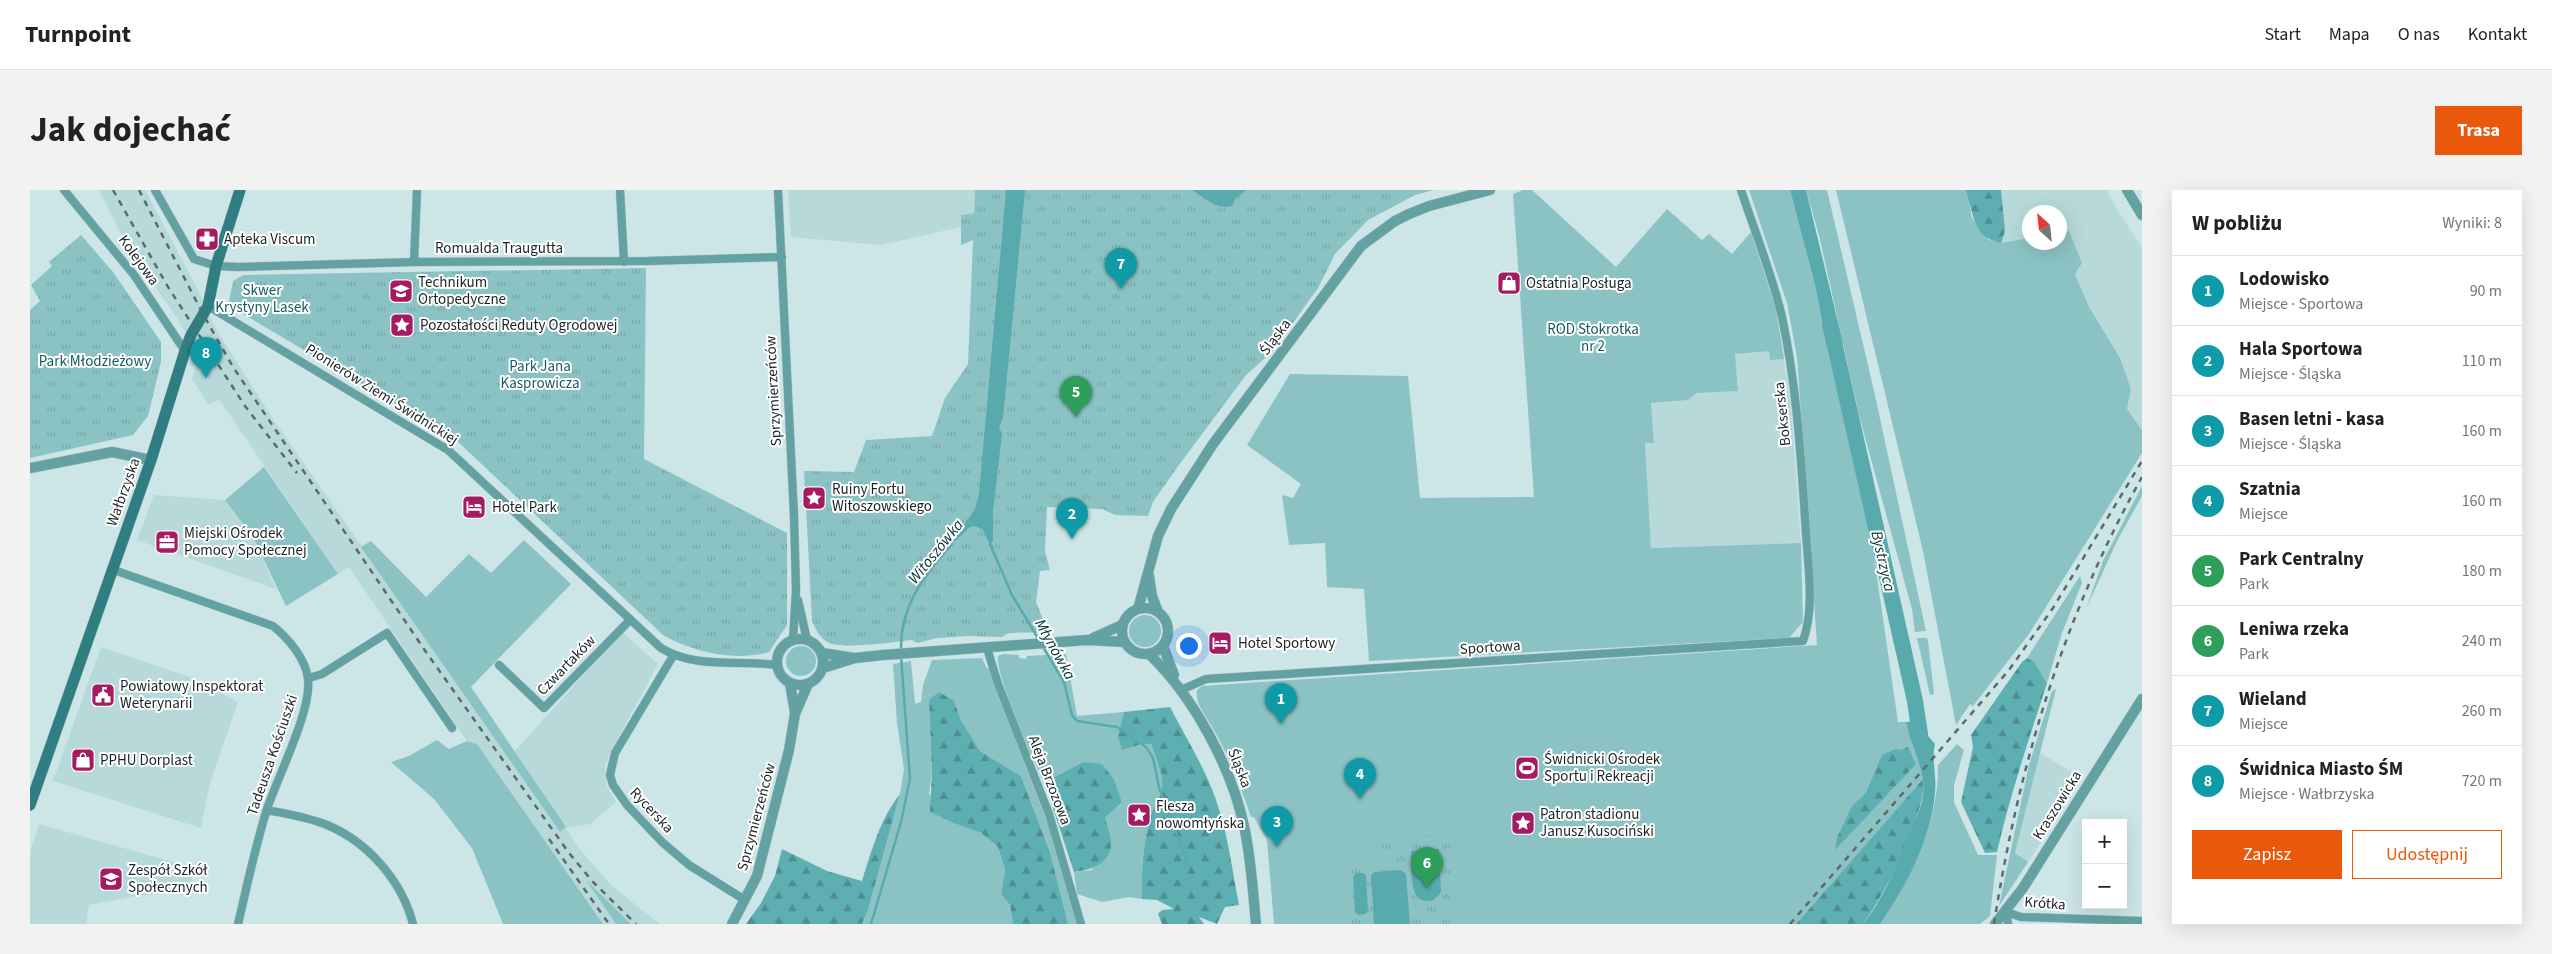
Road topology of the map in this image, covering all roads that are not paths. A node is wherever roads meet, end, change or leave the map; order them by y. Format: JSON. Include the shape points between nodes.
{"nodes":[{"id":1,"x":64,"y":190,"type":"edge"},
{"id":2,"x":154,"y":190,"type":"edge"},
{"id":3,"x":240,"y":190,"type":"edge"},
{"id":4,"x":418,"y":190,"type":"edge"},
{"id":5,"x":620,"y":190,"type":"edge"},
{"id":6,"x":778,"y":190,"type":"edge"},
{"id":7,"x":1490,"y":190,"type":"edge"},
{"id":8,"x":1740,"y":190,"type":"edge"},
{"id":9,"x":2127,"y":190,"type":"edge"},
{"id":10,"x":2142,"y":216,"type":"edge"},
{"id":11,"x":782,"y":257,"type":"junction"},
{"id":12,"x":414,"y":262,"type":"junction"},
{"id":13,"x":624,"y":262,"type":"junction"},
{"id":14,"x":216,"y":266,"type":"junction"},
{"id":15,"x":208,"y":306,"type":"junction"},
{"id":16,"x":185,"y":351,"type":"junction"},
{"id":17,"x":150,"y":460,"type":"junction"},
{"id":18,"x":30,"y":468,"type":"edge"},
{"id":19,"x":111,"y":569,"type":"junction"},
{"id":20,"x":1149,"y":572,"type":"junction"},
{"id":21,"x":796,"y":590,"type":"junction"},
{"id":22,"x":1138,"y":609,"type":"junction"},
{"id":23,"x":1158,"y":612,"type":"junction"},
{"id":24,"x":630,"y":620,"type":"junction"},
{"id":25,"x":1122,"y":625,"type":"junction"},
{"id":26,"x":793,"y":640,"type":"junction"},
{"id":27,"x":807,"y":640,"type":"junction"},
{"id":28,"x":1087,"y":640,"type":"junction"},
{"id":29,"x":1124,"y":642,"type":"junction"},
{"id":30,"x":1803,"y":642,"type":"joint"},
{"id":31,"x":1163,"y":646,"type":"junction"},
{"id":32,"x":987,"y":648,"type":"junction"},
{"id":33,"x":822,"y":653,"type":"junction"},
{"id":34,"x":1149,"y":654,"type":"junction"},
{"id":35,"x":673,"y":656,"type":"junction"},
{"id":36,"x":855,"y":658,"type":"junction"},
{"id":37,"x":777,"y":665,"type":"junction"},
{"id":38,"x":500,"y":666,"type":"dead end"},
{"id":39,"x":823,"y":668,"type":"junction"},
{"id":40,"x":308,"y":678,"type":"junction"},
{"id":41,"x":790,"y":682,"type":"junction"},
{"id":42,"x":808,"y":684,"type":"junction"},
{"id":43,"x":1181,"y":690,"type":"junction"},
{"id":44,"x":2142,"y":699,"type":"edge"},
{"id":45,"x":795,"y":714,"type":"junction"},
{"id":46,"x":452,"y":728,"type":"dead end"},
{"id":47,"x":33,"y":787,"type":"edge"},
{"id":48,"x":30,"y":805,"type":"edge"},
{"id":49,"x":267,"y":810,"type":"junction"},
{"id":50,"x":745,"y":900,"type":"junction"},
{"id":51,"x":2006,"y":912,"type":"junction"},
{"id":52,"x":2142,"y":921,"type":"edge"},
{"id":53,"x":238,"y":924,"type":"edge"},
{"id":54,"x":414,"y":924,"type":"edge"},
{"id":55,"x":732,"y":924,"type":"edge"},
{"id":56,"x":1081,"y":924,"type":"edge"},
{"id":57,"x":1256,"y":924,"type":"edge"},
{"id":58,"x":1995,"y":924,"type":"edge"},
{"id":59,"x":2008,"y":924,"type":"edge"}],
"edges":[{"from":1,"to":16,"type":"street","name":"Kolejowa","via":[[134,275]]},
{"from":2,"to":14,"type":"street","name":"Romualda Traugutta","via":[[194,259]]},
{"from":3,"to":14,"type":"main road","name":"Wałbrzyska"},
{"from":4,"to":12,"type":"street"},
{"from":5,"to":13,"type":"street"},
{"from":6,"to":11,"type":"street","name":"Sprzymierzeńców"},
{"from":7,"to":20,"type":"street","name":"Śląska","via":[[1408,214],[1361,246],[1213,444],[1164,520]]},
{"from":8,"to":30,"type":"street","name":"Bokserska","via":[[1773,283],[1792,376],[1808,570],[1809,624]]},
{"from":9,"to":10,"type":"street"},
{"from":11,"to":13,"type":"street","name":"Romualda Traugutta"},
{"from":11,"to":21,"type":"street","name":"Sprzymierzeńców"},
{"from":12,"to":13,"type":"street","name":"Romualda Traugutta"},
{"from":12,"to":14,"type":"street","name":"Romualda Traugutta"},
{"from":14,"to":15,"type":"main road","name":"Wałbrzyska"},
{"from":15,"to":16,"type":"main road","name":"Wałbrzyska"},
{"from":15,"to":24,"type":"street","name":"Pionierów Ziemi Świdnickiej","via":[[448,450]]},
{"from":16,"to":17,"type":"main road","name":"Wałbrzyska"},
{"from":17,"to":18,"type":"street","via":[[112,452]]},
{"from":17,"to":19,"type":"main road","name":"Wałbrzyska"},
{"from":19,"to":40,"type":"street","name":"Tadeusza Kościuszki","via":[[273,626],[299,656]]},
{"from":19,"to":47,"type":"main road","name":"Wałbrzyska"},
{"from":20,"to":22,"type":"street","name":"Śląska"},
{"from":20,"to":23,"type":"street","name":"Śląska"},
{"from":21,"to":26,"type":"street","name":"Sprzymierzeńców"},
{"from":21,"to":27,"type":"street","name":"Sprzymierzeńców"},
{"from":22,"to":23,"type":"street","via":[[1145,607]]},
{"from":22,"to":25,"type":"street","via":[[1131,612]]},
{"from":23,"to":31,"type":"street","via":[[1168,624]]},
{"from":24,"to":35,"type":"street","name":"Pionierów Ziemi Świdnickiej"},
{"from":24,"to":38,"type":"street","name":"Czwartaków","via":[[544,708]]},
{"from":25,"to":28,"type":"street"},
{"from":25,"to":29,"type":"street"},
{"from":26,"to":27,"type":"street"},
{"from":26,"to":37,"type":"street","via":[[780,650]]},
{"from":27,"to":33,"type":"street"},
{"from":28,"to":29,"type":"street"},
{"from":28,"to":32,"type":"street"},
{"from":29,"to":34,"type":"street","via":[[1135,652]]},
{"from":30,"to":43,"type":"street","name":"Sportowa","via":[[1206,679]]},
{"from":31,"to":34,"type":"street"},
{"from":31,"to":43,"type":"street","name":"Śląska"},
{"from":32,"to":36,"type":"street"},
{"from":32,"to":56,"type":"street","name":"Aleja Brzozowa","via":[[1049,814]]},
{"from":33,"to":36,"type":"street"},
{"from":33,"to":39,"type":"street"},
{"from":34,"to":43,"type":"street","name":"Śląska"},
{"from":35,"to":37,"type":"street","name":"Pionierów Ziemi Świdnickiej","via":[[697,661]]},
{"from":35,"to":50,"type":"street","name":"Rycerska","via":[[615,753],[610,775],[620,796],[662,842],[689,865]]},
{"from":36,"to":39,"type":"street"},
{"from":37,"to":41,"type":"street"},
{"from":39,"to":42,"type":"street","via":[[820,675]]},
{"from":40,"to":46,"type":"street","via":[[322,674],[387,633]]},
{"from":40,"to":49,"type":"street","name":"Tadeusza Kościuszki","via":[[308,700]]},
{"from":41,"to":42,"type":"street"},
{"from":41,"to":45,"type":"street","name":"Sprzymierzeńców"},
{"from":42,"to":45,"type":"street","name":"Sprzymierzeńców"},
{"from":43,"to":57,"type":"street","name":"Śląska","via":[[1215,746],[1239,808]]},
{"from":44,"to":51,"type":"street","name":"Kraszowicka"},
{"from":45,"to":50,"type":"street","name":"Sprzymierzeńców","via":[[776,806],[757,876]]},
{"from":47,"to":48,"type":"main road","name":"Wałbrzyska"},
{"from":49,"to":53,"type":"street","name":"Tadeusza Kościuszki"},
{"from":49,"to":54,"type":"street","via":[[326,824],[371,854],[400,890]]},
{"from":50,"to":55,"type":"street","name":"Sprzymierzeńców"},
{"from":51,"to":52,"type":"street","name":"Krótka","via":[[2021,917]]},
{"from":51,"to":58,"type":"street","name":"Kraszowicka"},
{"from":51,"to":59,"type":"street"}]}
